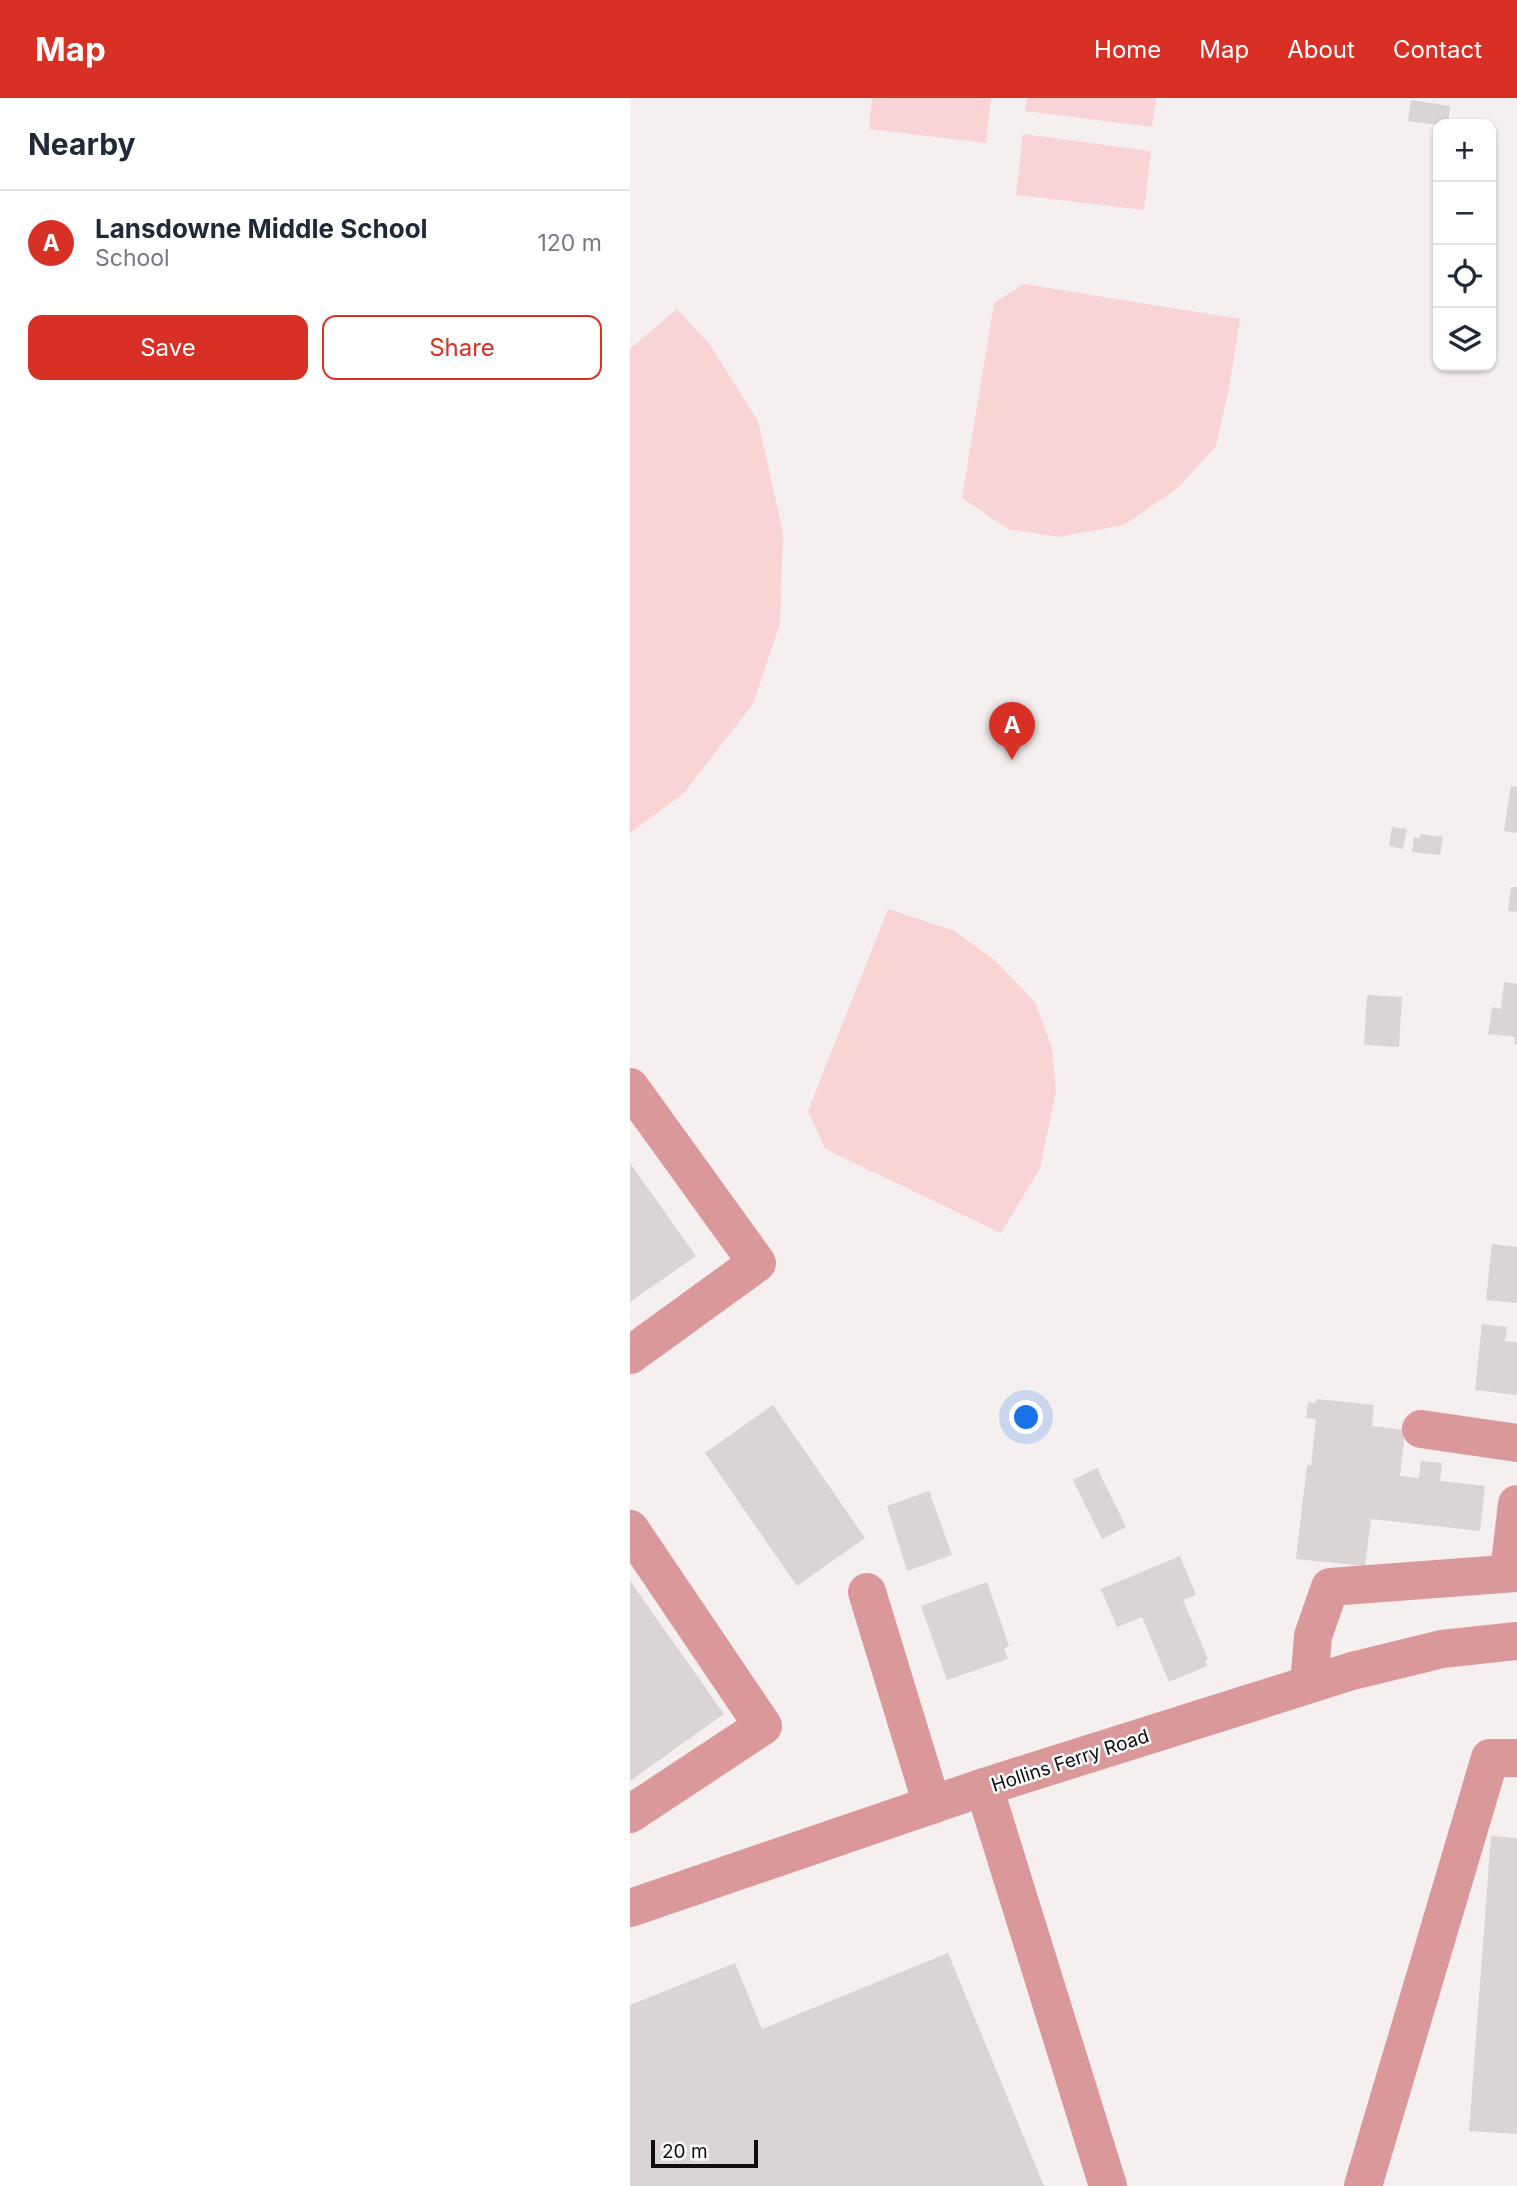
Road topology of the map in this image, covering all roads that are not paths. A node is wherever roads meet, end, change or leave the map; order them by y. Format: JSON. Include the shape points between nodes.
{"nodes":[{"id":1,"x":630,"y":1087,"type":"edge"},
{"id":2,"x":630,"y":1355,"type":"edge"},
{"id":3,"x":1421,"y":1429,"type":"dead end"},
{"id":4,"x":1517,"y":1443,"type":"edge"},
{"id":5,"x":1517,"y":1504,"type":"edge"},
{"id":6,"x":630,"y":1529,"type":"edge"},
{"id":7,"x":1513,"y":1572,"type":"edge"},
{"id":8,"x":867,"y":1592,"type":"dead end"},
{"id":9,"x":1517,"y":1641,"type":"edge"},
{"id":10,"x":1309,"y":1684,"type":"junction"},
{"id":11,"x":1517,"y":1758,"type":"edge"},
{"id":12,"x":984,"y":1787,"type":"junction"},
{"id":13,"x":932,"y":1805,"type":"junction"},
{"id":14,"x":630,"y":1814,"type":"edge"},
{"id":15,"x":630,"y":1908,"type":"edge"},
{"id":16,"x":1108,"y":2186,"type":"edge"},
{"id":17,"x":1363,"y":2186,"type":"edge"}],
"edges":[{"from":1,"to":2,"type":"street","via":[[757,1263]]},
{"from":3,"to":4,"type":"street"},
{"from":5,"to":7,"type":"street"},
{"from":6,"to":14,"type":"street","via":[[763,1726]]},
{"from":7,"to":10,"type":"street","via":[[1329,1587],[1313,1636]]},
{"from":8,"to":13,"type":"street"},
{"from":9,"to":10,"type":"street","name":"Hollins Ferry Road","via":[[1442,1649]]},
{"from":10,"to":12,"type":"street","name":"Hollins Ferry Road"},
{"from":11,"to":17,"type":"street","via":[[1490,1758]]},
{"from":12,"to":13,"type":"street","name":"Hollins Ferry Road"},
{"from":12,"to":16,"type":"street"},
{"from":13,"to":15,"type":"street","name":"Hollins Ferry Road"}]}
